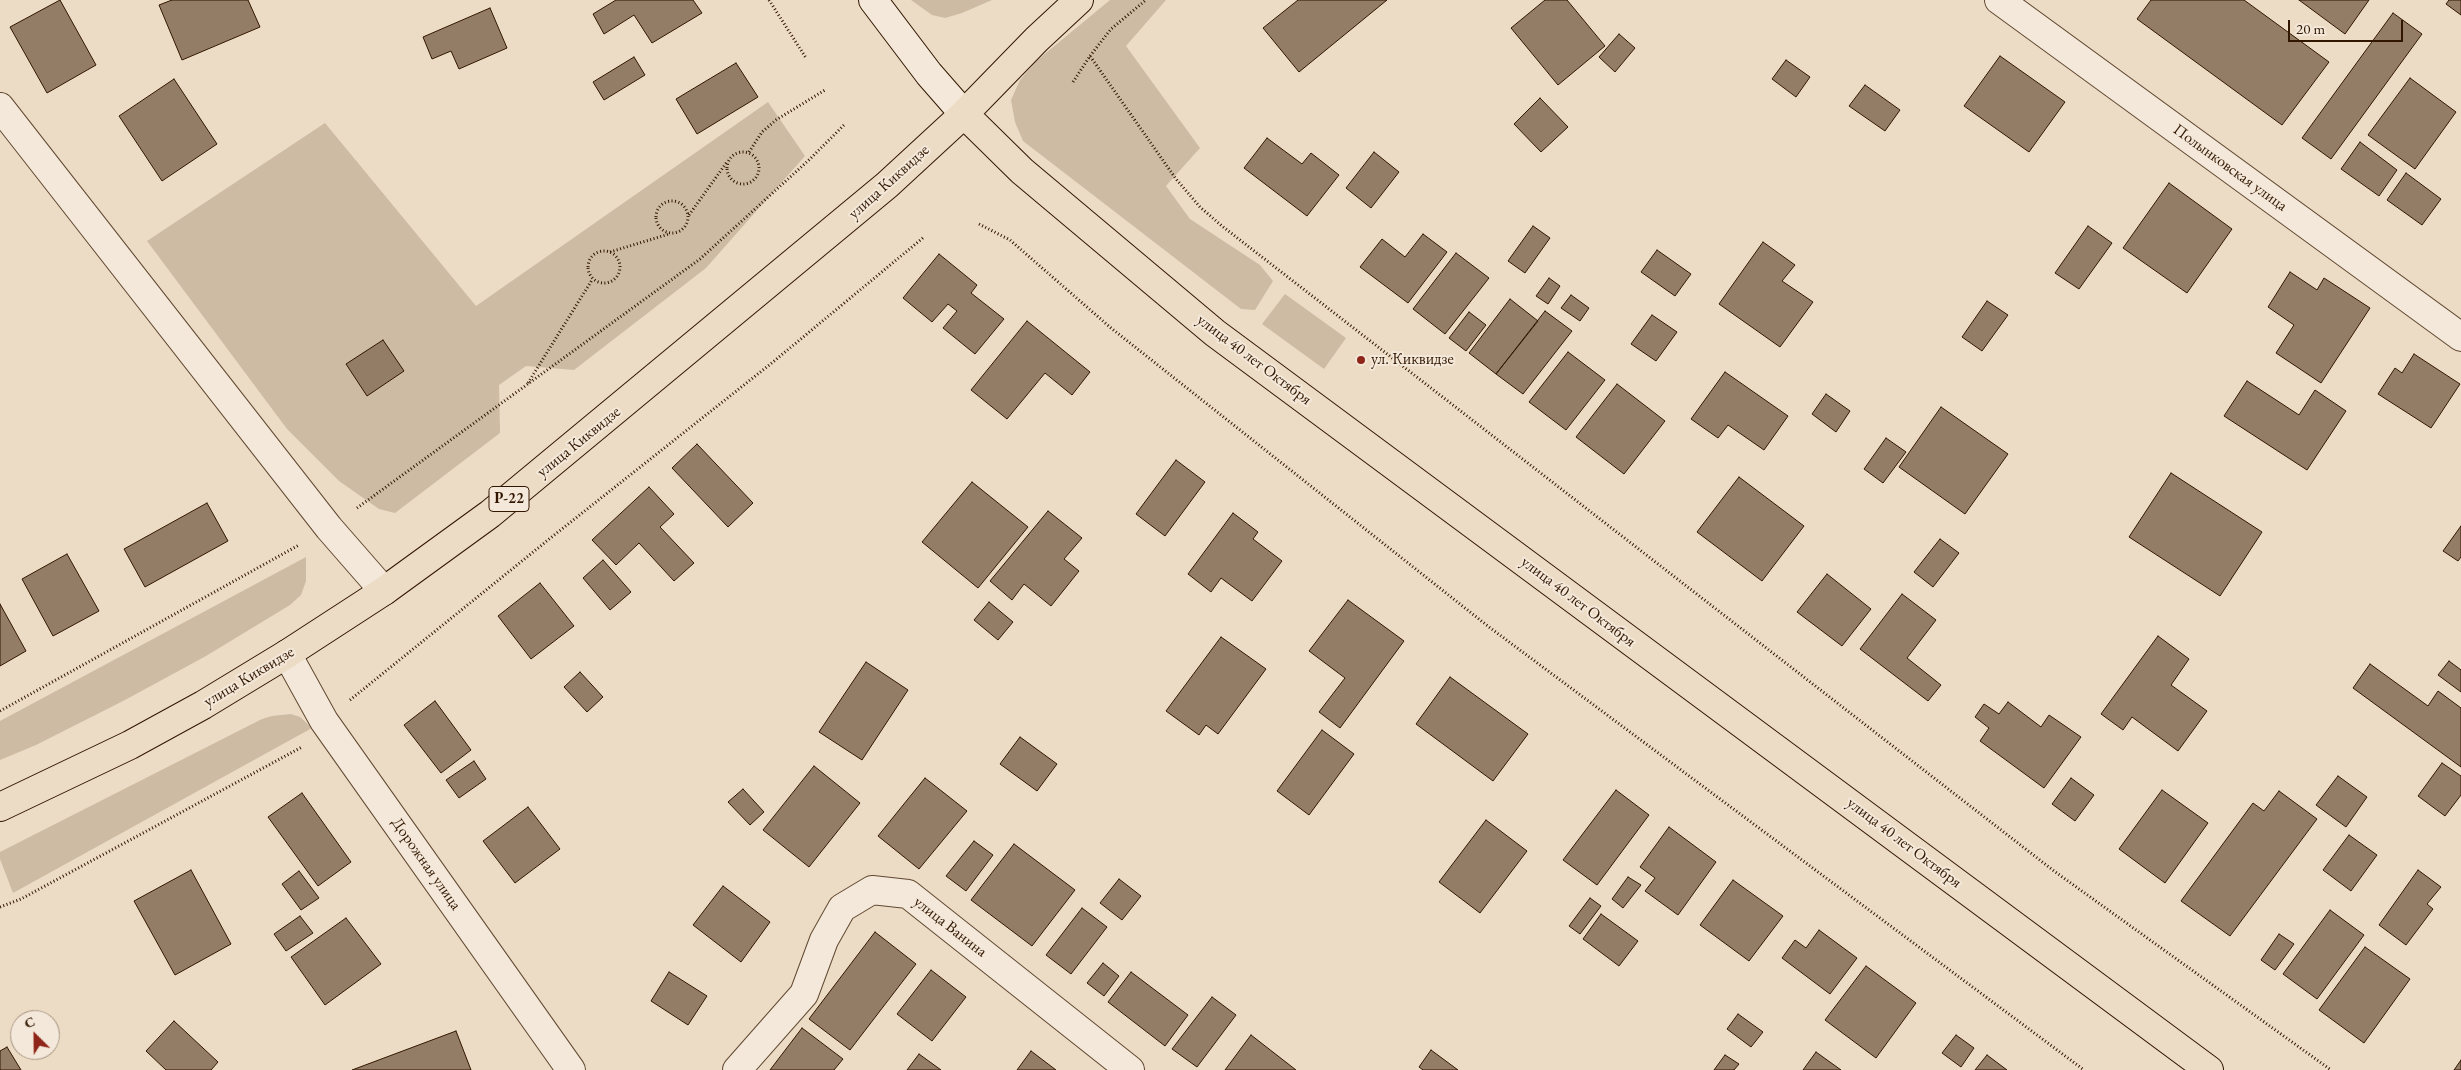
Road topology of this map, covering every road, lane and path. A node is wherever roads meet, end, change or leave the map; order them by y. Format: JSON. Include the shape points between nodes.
{"nodes":[{"id":1,"x":769,"y":0,"type":"edge"},
{"id":2,"x":872,"y":0,"type":"edge"},
{"id":3,"x":1079,"y":0,"type":"edge"},
{"id":4,"x":1146,"y":0,"type":"edge"},
{"id":5,"x":1999,"y":0,"type":"edge"},
{"id":6,"x":1090,"y":56,"type":"junction"},
{"id":7,"x":806,"y":58,"type":"dead end"},
{"id":8,"x":1072,"y":82,"type":"dead end"},
{"id":9,"x":825,"y":90,"type":"dead end"},
{"id":10,"x":0,"y":106,"type":"edge"},
{"id":11,"x":964,"y":114,"type":"junction"},
{"id":12,"x":845,"y":124,"type":"dead end"},
{"id":13,"x":749,"y":152,"type":"junction"},
{"id":14,"x":728,"y":159,"type":"junction"},
{"id":15,"x":689,"y":215,"type":"junction"},
{"id":16,"x":979,"y":224,"type":"dead end"},
{"id":17,"x":669,"y":234,"type":"junction"},
{"id":18,"x":924,"y":237,"type":"dead end"},
{"id":19,"x":610,"y":252,"type":"junction"},
{"id":20,"x":592,"y":280,"type":"junction"},
{"id":21,"x":2461,"y":337,"type":"edge"},
{"id":22,"x":526,"y":386,"type":"junction"},
{"id":23,"x":329,"y":528,"type":"junction"},
{"id":24,"x":384,"y":591,"type":"junction"},
{"id":25,"x":287,"y":654,"type":"junction"},
{"id":26,"x":0,"y":711,"type":"edge"},
{"id":27,"x":324,"y":721,"type":"junction"},
{"id":28,"x":0,"y":807,"type":"edge"},
{"id":29,"x":0,"y":907,"type":"edge"},
{"id":30,"x":571,"y":1070,"type":"edge"},
{"id":31,"x":737,"y":1070,"type":"edge"},
{"id":32,"x":1130,"y":1070,"type":"edge"},
{"id":33,"x":2084,"y":1070,"type":"edge"},
{"id":34,"x":2209,"y":1070,"type":"edge"},
{"id":35,"x":2331,"y":1070,"type":"edge"}],
"edges":[{"from":1,"to":7,"type":"path"},
{"from":2,"to":11,"type":"street","via":[[928,74]]},
{"from":3,"to":11,"type":"main road","name":"улица Киквидзе"},
{"from":4,"to":6,"type":"path","via":[[1111,29]]},
{"from":5,"to":21,"type":"street","name":"Полынковская улица"},
{"from":6,"to":8,"type":"path"},
{"from":6,"to":35,"type":"path","via":[[1176,179],[1215,220],[2054,871]]},
{"from":9,"to":13,"type":"path","via":[[776,120],[762,132]]},
{"from":10,"to":23,"type":"street"},
{"from":11,"to":24,"type":"main road","name":"улица Киквидзе","number":"Р-22","via":[[888,186],[622,406],[490,514]]},
{"from":11,"to":34,"type":"main road","name":"улица 40 лет Октября","via":[[1022,171],[1215,332]]},
{"from":12,"to":22,"type":"path","via":[[700,259]]},
{"from":13,"to":14,"type":"path","via":[[741,151]]},
{"from":13,"to":14,"type":"path","via":[[759,166],[758,176],[750,183],[740,185],[731,180],[727,174]]},
{"from":14,"to":15,"type":"path"},
{"from":15,"to":17,"type":"path","via":[[680,232]]},
{"from":15,"to":17,"type":"path","via":[[678,201],[670,200],[657,208],[656,222]]},
{"from":16,"to":33,"type":"path","via":[[1010,240],[1111,328],[1489,627]]},
{"from":17,"to":19,"type":"path"},
{"from":18,"to":27,"type":"path","via":[[774,362]]},
{"from":19,"to":20,"type":"path","via":[[602,251],[589,258],[587,266]]},
{"from":19,"to":20,"type":"path","via":[[620,265],[618,275],[611,282],[601,284]]},
{"from":20,"to":22,"type":"path"},
{"from":22,"to":23,"type":"path"},
{"from":23,"to":24,"type":"street"},
{"from":23,"to":26,"type":"path"},
{"from":24,"to":25,"type":"main road","name":"улица Киквидзе","number":"Р-22"},
{"from":25,"to":27,"type":"street","name":"Дорожная улица"},
{"from":25,"to":28,"type":"main road","name":"улица Киквидзе","number":"Р-22","via":[[130,745]]},
{"from":27,"to":29,"type":"path","via":[[309,743],[30,894]]},
{"from":27,"to":30,"type":"street","name":"Дорожная улица"},
{"from":31,"to":32,"type":"street","name":"улица Ванина","via":[[804,994],[824,940],[842,908],[872,890],[908,894]]}]}
